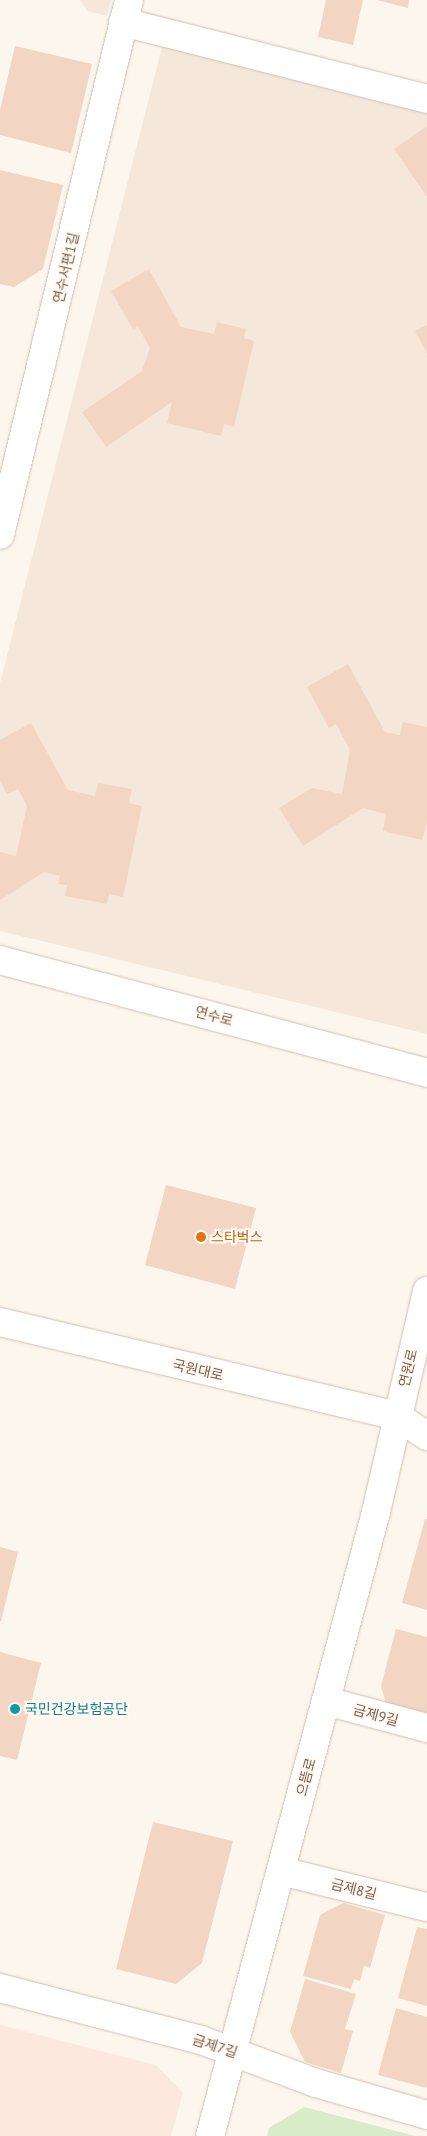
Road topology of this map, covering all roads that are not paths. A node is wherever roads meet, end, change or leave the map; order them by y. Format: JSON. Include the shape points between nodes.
{"nodes":[{"id":1,"x":126,"y":11,"type":"edge"},
{"id":2,"x":427,"y":99,"type":"edge"},
{"id":3,"x":0,"y":535,"type":"edge"},
{"id":4,"x":0,"y":960,"type":"edge"},
{"id":5,"x":427,"y":1073,"type":"edge"},
{"id":6,"x":427,"y":1291,"type":"edge"},
{"id":7,"x":0,"y":1322,"type":"edge"},
{"id":8,"x":427,"y":1411,"type":"edge"},
{"id":9,"x":397,"y":1416,"type":"junction"},
{"id":10,"x":427,"y":1436,"type":"edge"},
{"id":11,"x":326,"y":1701,"type":"junction"},
{"id":12,"x":427,"y":1728,"type":"edge"},
{"id":13,"x":281,"y":1871,"type":"junction"},
{"id":14,"x":427,"y":1907,"type":"edge"},
{"id":15,"x":0,"y":1988,"type":"edge"},
{"id":16,"x":235,"y":2051,"type":"junction"},
{"id":17,"x":427,"y":2115,"type":"edge"},
{"id":18,"x":210,"y":2136,"type":"edge"}],
"edges":[{"from":1,"to":2,"type":"street"},
{"from":1,"to":3,"type":"street","name":"연수서편1길"},
{"from":4,"to":5,"type":"street","name":"연수로"},
{"from":6,"to":9,"type":"street","name":"연원로"},
{"from":7,"to":9,"type":"street","name":"국원대로"},
{"from":8,"to":9,"type":"street","name":"국원대로"},
{"from":9,"to":10,"type":"street","name":"국원대로"},
{"from":9,"to":11,"type":"street","name":"으뜸로","via":[[376,1512]]},
{"from":11,"to":12,"type":"street","name":"금제9길"},
{"from":11,"to":13,"type":"street","name":"으뜸로"},
{"from":13,"to":14,"type":"street","name":"금제8길"},
{"from":13,"to":16,"type":"street","name":"으뜸로"},
{"from":15,"to":16,"type":"street","name":"금제7길"},
{"from":16,"to":17,"type":"street","name":"금제7길","via":[[316,2083]]},
{"from":16,"to":18,"type":"street","name":"으뜸로"}]}
